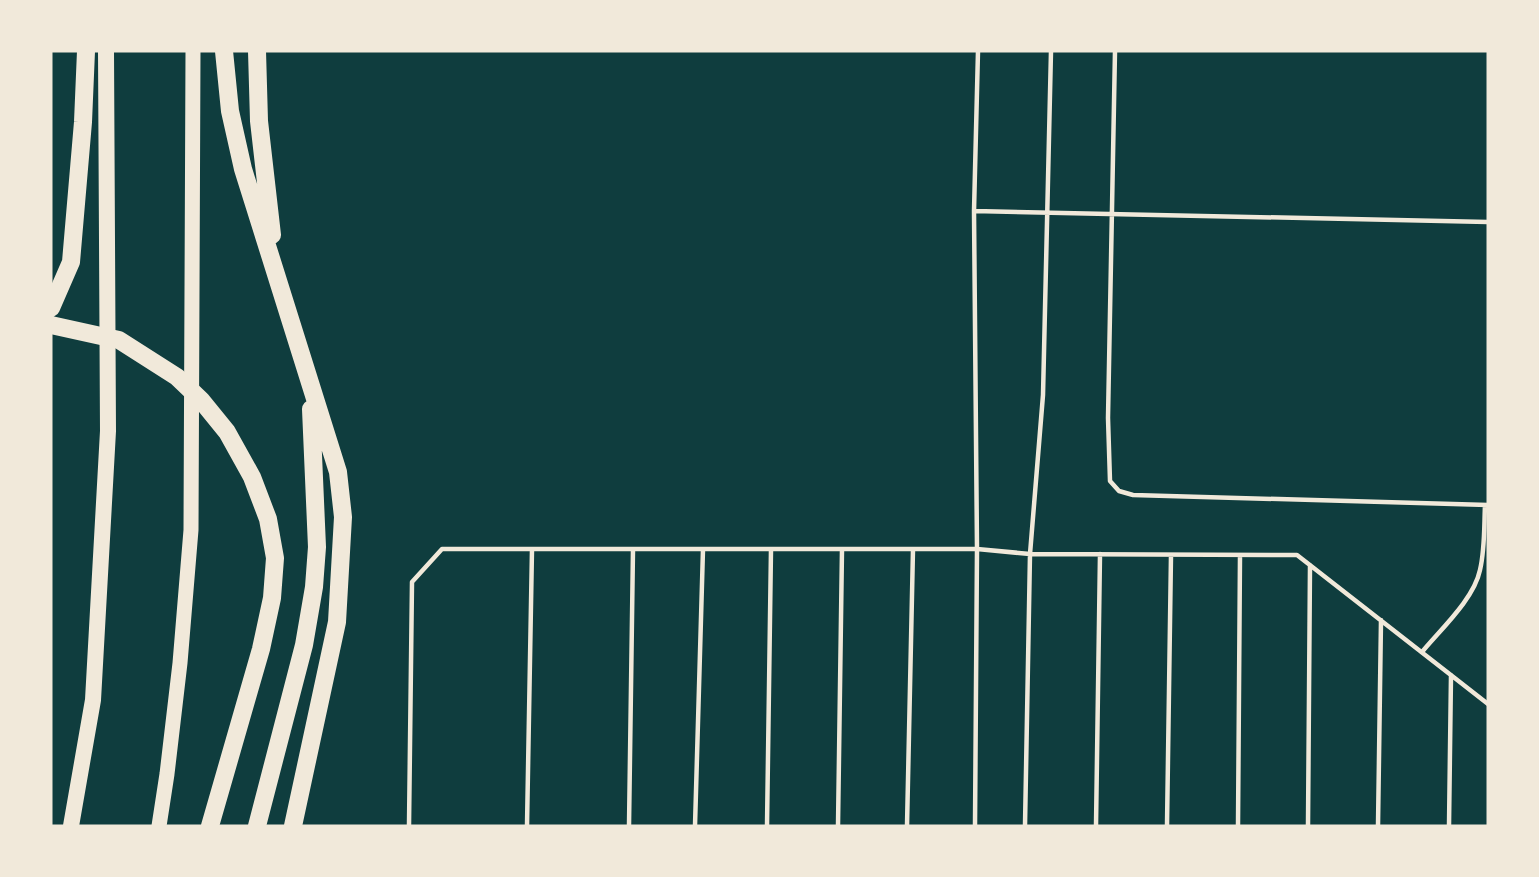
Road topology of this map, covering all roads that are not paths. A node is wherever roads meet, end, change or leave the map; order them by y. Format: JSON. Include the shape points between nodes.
{"nodes":[{"id":1,"x":86,"y":51,"type":"edge"},
{"id":2,"x":106,"y":51,"type":"edge"},
{"id":3,"x":193,"y":51,"type":"edge"},
{"id":4,"x":224,"y":51,"type":"edge"},
{"id":5,"x":257,"y":51,"type":"edge"},
{"id":6,"x":978,"y":51,"type":"edge"},
{"id":7,"x":1051,"y":51,"type":"edge"},
{"id":8,"x":1115,"y":51,"type":"edge"},
{"id":9,"x":974,"y":211,"type":"junction"},
{"id":10,"x":1048,"y":213,"type":"junction"},
{"id":11,"x":1112,"y":214,"type":"junction"},
{"id":12,"x":1488,"y":222,"type":"edge"},
{"id":13,"x":277,"y":275,"type":"junction"},
{"id":14,"x":51,"y":308,"type":"edge"},
{"id":15,"x":51,"y":325,"type":"edge"},
{"id":16,"x":310,"y":384,"type":"junction"},
{"id":17,"x":1486,"y":505,"type":"edge"},
{"id":18,"x":532,"y":549,"type":"junction"},
{"id":19,"x":633,"y":549,"type":"junction"},
{"id":20,"x":703,"y":549,"type":"junction"},
{"id":21,"x":771,"y":549,"type":"junction"},
{"id":22,"x":842,"y":549,"type":"junction"},
{"id":23,"x":912,"y":549,"type":"junction"},
{"id":24,"x":977,"y":549,"type":"junction"},
{"id":25,"x":1030,"y":554,"type":"junction"},
{"id":26,"x":1100,"y":554,"type":"junction"},
{"id":27,"x":1171,"y":555,"type":"junction"},
{"id":28,"x":1240,"y":555,"type":"junction"},
{"id":29,"x":1310,"y":565,"type":"junction"},
{"id":30,"x":1381,"y":620,"type":"junction"},
{"id":31,"x":1422,"y":652,"type":"junction"},
{"id":32,"x":1451,"y":675,"type":"junction"},
{"id":33,"x":1488,"y":704,"type":"edge"},
{"id":34,"x":71,"y":826,"type":"edge"},
{"id":35,"x":159,"y":826,"type":"edge"},
{"id":36,"x":210,"y":826,"type":"edge"},
{"id":37,"x":257,"y":826,"type":"edge"},
{"id":38,"x":292,"y":826,"type":"edge"},
{"id":39,"x":409,"y":826,"type":"edge"},
{"id":40,"x":527,"y":826,"type":"edge"},
{"id":41,"x":629,"y":826,"type":"edge"},
{"id":42,"x":695,"y":826,"type":"edge"},
{"id":43,"x":767,"y":826,"type":"edge"},
{"id":44,"x":838,"y":826,"type":"edge"},
{"id":45,"x":907,"y":826,"type":"edge"},
{"id":46,"x":975,"y":826,"type":"edge"},
{"id":47,"x":1025,"y":826,"type":"edge"},
{"id":48,"x":1096,"y":826,"type":"edge"},
{"id":49,"x":1167,"y":826,"type":"edge"},
{"id":50,"x":1238,"y":826,"type":"edge"},
{"id":51,"x":1308,"y":826,"type":"edge"},
{"id":52,"x":1378,"y":826,"type":"edge"},
{"id":53,"x":1449,"y":826,"type":"edge"}],
"edges":[{"from":1,"to":14,"type":"highway","via":[[71,261]]},
{"from":2,"to":34,"type":"highway","via":[[108,431],[93,700]]},
{"from":3,"to":35,"type":"main road","via":[[190,530],[180,663]]},
{"from":4,"to":13,"type":"highway","via":[[230,111],[243,169]]},
{"from":5,"to":13,"type":"highway","via":[[260,121]]},
{"from":6,"to":9,"type":"lane"},
{"from":7,"to":10,"type":"lane"},
{"from":8,"to":11,"type":"lane"},
{"from":9,"to":10,"type":"lane"},
{"from":9,"to":24,"type":"lane"},
{"from":10,"to":11,"type":"lane"},
{"from":10,"to":25,"type":"lane","via":[[1043,395]]},
{"from":11,"to":12,"type":"lane"},
{"from":11,"to":17,"type":"lane","via":[[1108,418],[1110,481],[1119,491],[1144,495]]},
{"from":13,"to":16,"type":"highway"},
{"from":15,"to":36,"type":"highway","via":[[119,340],[177,377],[227,432],[252,477],[268,519],[275,558],[272,598]]},
{"from":16,"to":37,"type":"highway","via":[[317,547],[314,587],[304,645]]},
{"from":16,"to":38,"type":"highway","via":[[338,472],[343,517],[342,563],[337,622]]},
{"from":17,"to":31,"type":"lane","via":[[1480,571],[1472,590]]},
{"from":18,"to":19,"type":"lane"},
{"from":18,"to":39,"type":"lane","via":[[442,549],[412,582]]},
{"from":18,"to":40,"type":"lane"},
{"from":19,"to":20,"type":"lane"},
{"from":19,"to":41,"type":"lane"},
{"from":20,"to":21,"type":"lane"},
{"from":20,"to":42,"type":"lane"},
{"from":21,"to":22,"type":"lane"},
{"from":21,"to":43,"type":"lane"},
{"from":22,"to":23,"type":"lane"},
{"from":22,"to":44,"type":"lane"},
{"from":23,"to":24,"type":"lane"},
{"from":23,"to":45,"type":"lane"},
{"from":24,"to":25,"type":"lane"},
{"from":24,"to":46,"type":"lane"},
{"from":25,"to":26,"type":"lane"},
{"from":25,"to":47,"type":"lane"},
{"from":26,"to":27,"type":"lane"},
{"from":26,"to":48,"type":"lane"},
{"from":27,"to":28,"type":"lane"},
{"from":27,"to":49,"type":"lane"},
{"from":28,"to":29,"type":"lane","via":[[1297,555]]},
{"from":28,"to":50,"type":"lane"},
{"from":29,"to":30,"type":"lane"},
{"from":29,"to":51,"type":"lane"},
{"from":30,"to":31,"type":"lane"},
{"from":30,"to":52,"type":"lane"},
{"from":31,"to":32,"type":"lane"},
{"from":32,"to":33,"type":"lane"},
{"from":32,"to":53,"type":"lane"}]}
